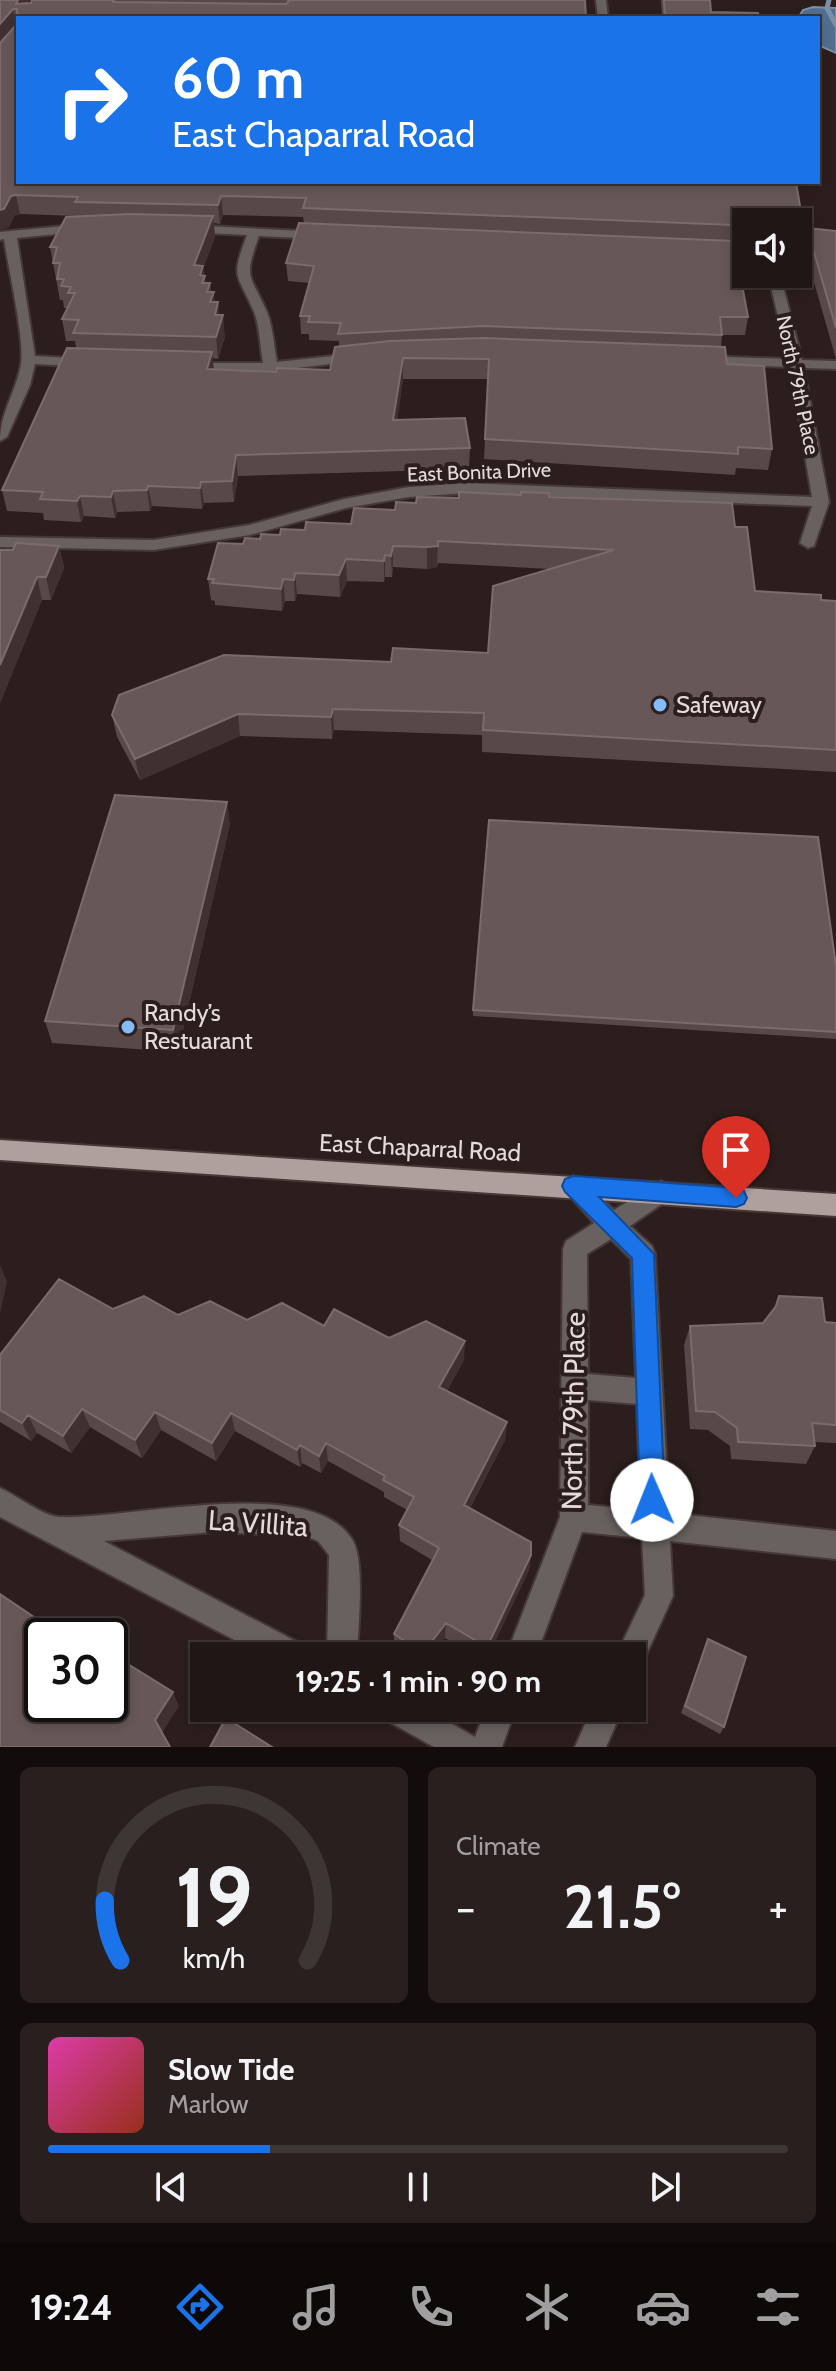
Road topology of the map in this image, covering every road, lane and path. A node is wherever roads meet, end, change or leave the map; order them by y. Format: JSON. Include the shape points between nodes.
{"nodes":[{"id":1,"x":93,"y":227,"type":"edge"},
{"id":2,"x":179,"y":229,"type":"edge"},
{"id":3,"x":254,"y":232,"type":"junction"},
{"id":4,"x":334,"y":235,"type":"edge"},
{"id":5,"x":5,"y":236,"type":"edge"},
{"id":6,"x":698,"y":250,"type":"edge"},
{"id":7,"x":732,"y":251,"type":"edge"},
{"id":8,"x":777,"y":288,"type":"edge"},
{"id":9,"x":375,"y":356,"type":"edge"},
{"id":10,"x":682,"y":359,"type":"edge"},
{"id":11,"x":29,"y":360,"type":"junction"},
{"id":12,"x":107,"y":364,"type":"edge"},
{"id":13,"x":796,"y":364,"type":"junction"},
{"id":14,"x":836,"y":365,"type":"edge"},
{"id":15,"x":179,"y":367,"type":"edge"},
{"id":16,"x":271,"y":367,"type":"junction"},
{"id":17,"x":0,"y":437,"type":"edge"},
{"id":18,"x":821,"y":502,"type":"junction"},
{"id":19,"x":0,"y":542,"type":"edge"},
{"id":20,"x":808,"y":543,"type":"dead end"},
{"id":21,"x":0,"y":1150,"type":"edge"},
{"id":22,"x":573,"y":1186,"type":"junction"},
{"id":23,"x":661,"y":1192,"type":"junction"},
{"id":24,"x":836,"y":1205,"type":"edge"},
{"id":25,"x":611,"y":1222,"type":"junction"},
{"id":26,"x":574,"y":1386,"type":"junction"},
{"id":27,"x":650,"y":1392,"type":"junction"},
{"id":28,"x":0,"y":1502,"type":"edge"},
{"id":29,"x":574,"y":1517,"type":"junction"},
{"id":30,"x":653,"y":1526,"type":"junction"},
{"id":31,"x":56,"y":1531,"type":"junction"},
{"id":32,"x":836,"y":1545,"type":"edge"},
{"id":33,"x":268,"y":1642,"type":"edge"},
{"id":34,"x":343,"y":1642,"type":"edge"},
{"id":35,"x":526,"y":1642,"type":"edge"},
{"id":36,"x":638,"y":1642,"type":"edge"},
{"id":37,"x":420,"y":1722,"type":"edge"},
{"id":38,"x":496,"y":1722,"type":"edge"},
{"id":39,"x":602,"y":1722,"type":"edge"},
{"id":40,"x":464,"y":1747,"type":"edge"},
{"id":41,"x":487,"y":1747,"type":"edge"},
{"id":42,"x":590,"y":1747,"type":"edge"}],
"edges":[{"from":1,"to":5,"type":"street"},
{"from":2,"to":3,"type":"street"},
{"from":3,"to":4,"type":"street"},
{"from":3,"to":16,"type":"street","via":[[241,268],[261,314]]},
{"from":5,"to":11,"type":"street"},
{"from":6,"to":7,"type":"street"},
{"from":8,"to":13,"type":"street","name":"North 79th Place"},
{"from":9,"to":16,"type":"street"},
{"from":10,"to":13,"type":"street"},
{"from":11,"to":12,"type":"street"},
{"from":11,"to":17,"type":"street"},
{"from":13,"to":14,"type":"street"},
{"from":13,"to":18,"type":"street","name":"North 79th Place"},
{"from":15,"to":16,"type":"street"},
{"from":18,"to":19,"type":"street","name":"East Bonita Drive","via":[[468,488],[409,492],[250,530],[154,545]]},
{"from":18,"to":20,"type":"street","name":"North 79th Place"},
{"from":21,"to":22,"type":"main road","name":"East Chaparral Road"},
{"from":22,"to":23,"type":"main road","name":"East Chaparral Road"},
{"from":22,"to":25,"type":"street"},
{"from":23,"to":24,"type":"main road","name":"East Chaparral Road"},
{"from":23,"to":25,"type":"street","name":"North 79th Place"},
{"from":25,"to":26,"type":"street","name":"North 79th Place","via":[[575,1249]]},
{"from":25,"to":27,"type":"street","via":[[643,1254]]},
{"from":26,"to":27,"type":"street"},
{"from":26,"to":29,"type":"street","name":"North 79th Place"},
{"from":27,"to":30,"type":"street"},
{"from":28,"to":31,"type":"street"},
{"from":29,"to":30,"type":"street"},
{"from":29,"to":35,"type":"street","name":"North 79th Place"},
{"from":30,"to":32,"type":"street"},
{"from":30,"to":36,"type":"street","via":[[659,1596]]},
{"from":31,"to":33,"type":"street"},
{"from":31,"to":34,"type":"street","name":"La Villita","via":[[213,1518],[305,1522],[327,1530],[343,1550]]},
{"from":37,"to":40,"type":"street"},
{"from":38,"to":41,"type":"street"},
{"from":39,"to":42,"type":"street"}]}
